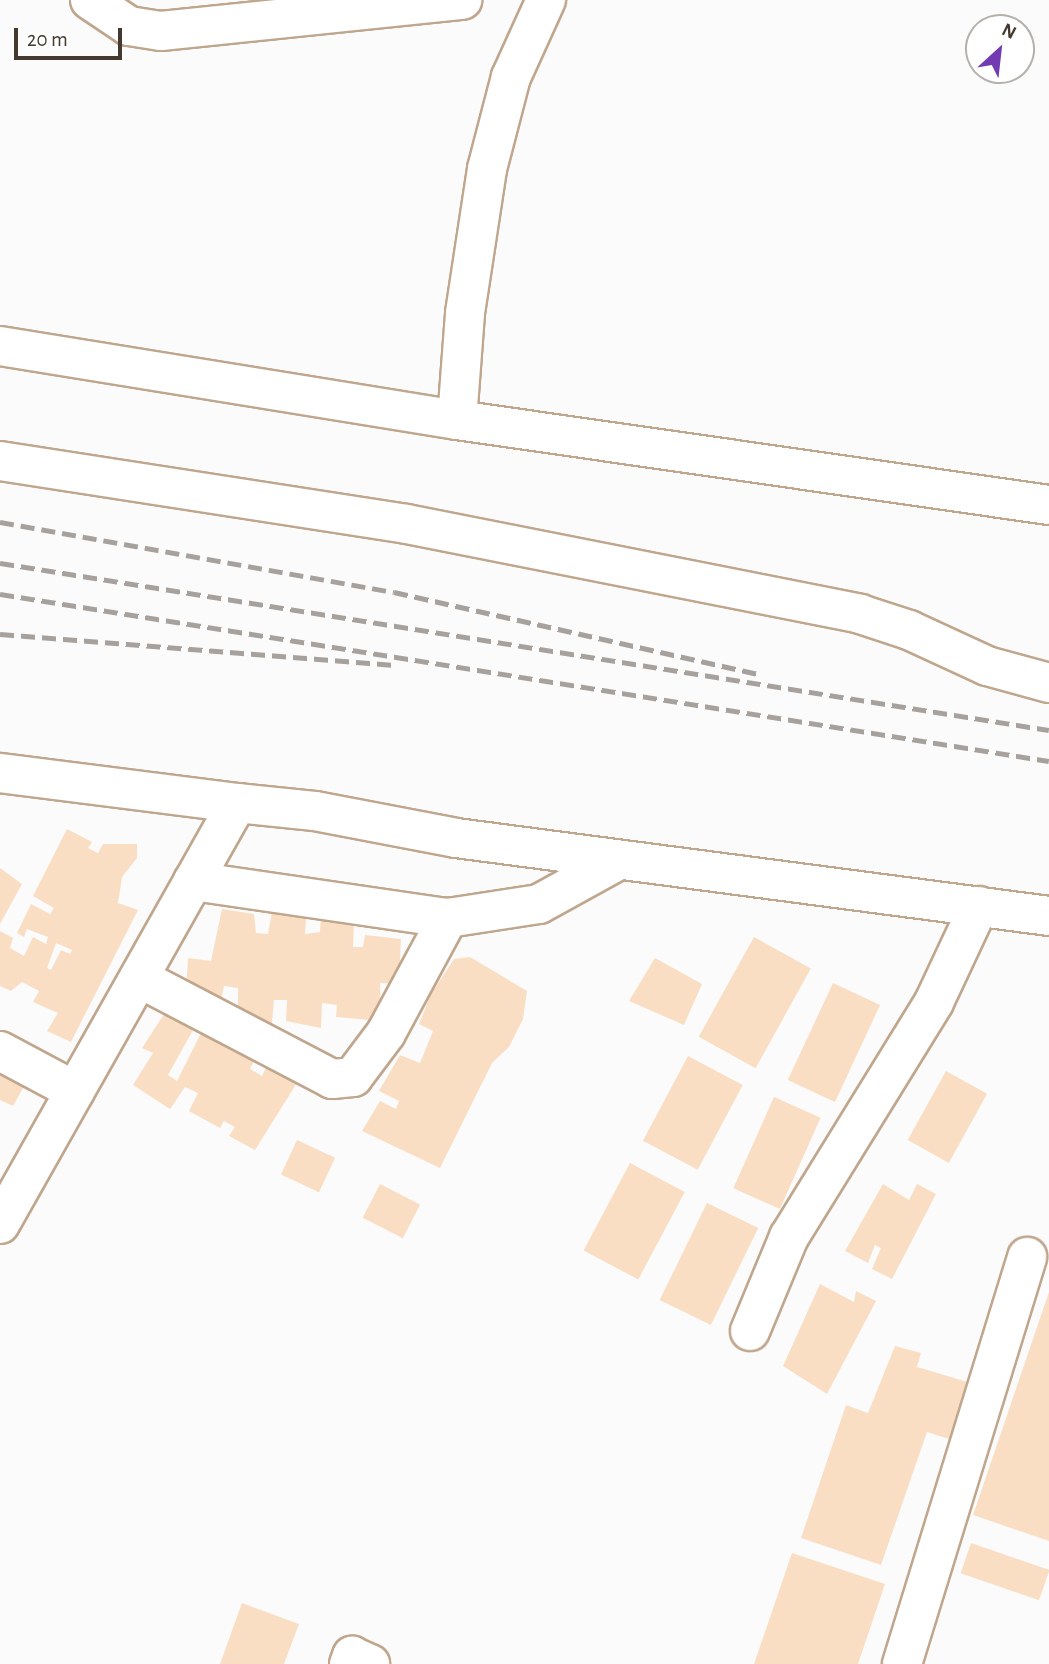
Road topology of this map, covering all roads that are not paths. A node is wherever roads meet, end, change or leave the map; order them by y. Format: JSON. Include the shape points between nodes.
{"nodes":[{"id":1,"x":90,"y":0,"type":"edge"},
{"id":2,"x":462,"y":0,"type":"edge"},
{"id":3,"x":546,"y":0,"type":"edge"},
{"id":4,"x":0,"y":346,"type":"edge"},
{"id":5,"x":457,"y":420,"type":"junction"},
{"id":6,"x":0,"y":461,"type":"edge"},
{"id":7,"x":1049,"y":505,"type":"edge"},
{"id":8,"x":1049,"y":683,"type":"edge"},
{"id":9,"x":0,"y":773,"type":"edge"},
{"id":10,"x":237,"y":803,"type":"junction"},
{"id":11,"x":619,"y":860,"type":"junction"},
{"id":12,"x":193,"y":881,"type":"junction"},
{"id":13,"x":979,"y":906,"type":"junction"},
{"id":14,"x":1049,"y":916,"type":"edge"},
{"id":15,"x":448,"y":918,"type":"junction"},
{"id":16,"x":138,"y":978,"type":"junction"},
{"id":17,"x":0,"y":1051,"type":"edge"},
{"id":18,"x":75,"y":1091,"type":"junction"},
{"id":19,"x":0,"y":1224,"type":"edge"},
{"id":20,"x":1027,"y":1257,"type":"dead end"},
{"id":21,"x":750,"y":1331,"type":"dead end"},
{"id":22,"x":349,"y":1664,"type":"edge"},
{"id":23,"x":370,"y":1664,"type":"edge"},
{"id":24,"x":902,"y":1664,"type":"edge"}],
"edges":[{"from":1,"to":2,"type":"street","via":[[129,26],[161,31]]},
{"from":3,"to":5,"type":"street","via":[[511,77],[487,169],[465,313]]},
{"from":4,"to":5,"type":"street"},
{"from":5,"to":7,"type":"street"},
{"from":6,"to":8,"type":"street","via":[[407,524],[860,614],[909,630],[987,666]]},
{"from":9,"to":10,"type":"street"},
{"from":10,"to":11,"type":"street","via":[[315,811],[456,838]]},
{"from":10,"to":12,"type":"street"},
{"from":11,"to":13,"type":"street"},
{"from":11,"to":15,"type":"street","via":[[539,904]]},
{"from":12,"to":15,"type":"street"},
{"from":12,"to":16,"type":"street"},
{"from":13,"to":14,"type":"street"},
{"from":13,"to":21,"type":"street","via":[[934,1002],[789,1237]]},
{"from":15,"to":16,"type":"street","via":[[386,1033],[353,1077],[332,1080]]},
{"from":16,"to":18,"type":"street"},
{"from":17,"to":18,"type":"street"},
{"from":18,"to":19,"type":"street"},
{"from":20,"to":24,"type":"street"},
{"from":22,"to":23,"type":"street","via":[[352,1656]]}]}
